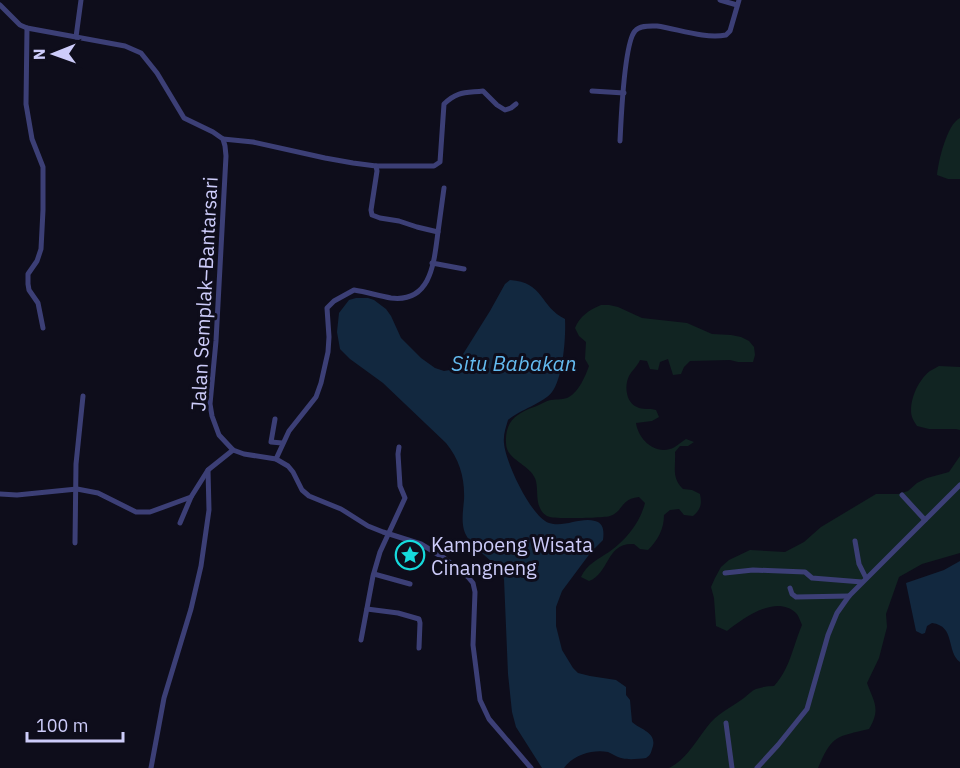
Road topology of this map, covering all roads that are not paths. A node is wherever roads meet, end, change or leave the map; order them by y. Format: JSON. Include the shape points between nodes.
{"nodes":[{"id":1,"x":81,"y":0,"type":"edge"},
{"id":2,"x":720,"y":0,"type":"edge"},
{"id":3,"x":738,"y":2,"type":"edge"},
{"id":4,"x":0,"y":5,"type":"edge"},
{"id":5,"x":27,"y":28,"type":"junction"},
{"id":6,"x":76,"y":37,"type":"junction"},
{"id":7,"x":592,"y":91,"type":"dead end"},
{"id":8,"x":624,"y":93,"type":"junction"},
{"id":9,"x":516,"y":104,"type":"dead end"},
{"id":10,"x":222,"y":139,"type":"junction"},
{"id":11,"x":620,"y":141,"type":"dead end"},
{"id":12,"x":376,"y":166,"type":"junction"},
{"id":13,"x":444,"y":188,"type":"dead end"},
{"id":14,"x":438,"y":232,"type":"junction"},
{"id":15,"x":432,"y":263,"type":"junction"},
{"id":16,"x":464,"y":270,"type":"dead end"},
{"id":17,"x":43,"y":328,"type":"dead end"},
{"id":18,"x":83,"y":396,"type":"dead end"},
{"id":19,"x":275,"y":419,"type":"dead end"},
{"id":20,"x":282,"y":443,"type":"junction"},
{"id":21,"x":399,"y":447,"type":"dead end"},
{"id":22,"x":233,"y":450,"type":"junction"},
{"id":23,"x":276,"y":459,"type":"junction"},
{"id":24,"x":208,"y":470,"type":"junction"},
{"id":25,"x":960,"y":485,"type":"edge"},
{"id":26,"x":77,"y":489,"type":"junction"},
{"id":27,"x":0,"y":494,"type":"edge"},
{"id":28,"x":902,"y":495,"type":"dead end"},
{"id":29,"x":191,"y":496,"type":"junction"},
{"id":30,"x":925,"y":520,"type":"junction"},
{"id":31,"x":180,"y":524,"type":"dead end"},
{"id":32,"x":389,"y":534,"type":"junction"},
{"id":33,"x":855,"y":541,"type":"dead end"},
{"id":34,"x":75,"y":543,"type":"dead end"},
{"id":35,"x":725,"y":573,"type":"dead end"},
{"id":36,"x":374,"y":574,"type":"junction"},
{"id":37,"x":864,"y":580,"type":"junction"},
{"id":38,"x":410,"y":584,"type":"dead end"},
{"id":39,"x":790,"y":588,"type":"dead end"},
{"id":40,"x":849,"y":596,"type":"junction"},
{"id":41,"x":367,"y":609,"type":"junction"},
{"id":42,"x":361,"y":640,"type":"dead end"},
{"id":43,"x":419,"y":648,"type":"dead end"},
{"id":44,"x":726,"y":723,"type":"dead end"},
{"id":45,"x":151,"y":768,"type":"edge"},
{"id":46,"x":531,"y":768,"type":"edge"},
{"id":47,"x":732,"y":768,"type":"edge"},
{"id":48,"x":757,"y":768,"type":"edge"}],
"edges":[{"from":1,"to":6,"type":"street"},
{"from":2,"to":3,"type":"street"},
{"from":3,"to":8,"type":"street","via":[[726,36],[657,26],[635,30]]},
{"from":4,"to":5,"type":"street"},
{"from":5,"to":6,"type":"street"},
{"from":5,"to":17,"type":"street","via":[[26,104],[32,140],[43,167],[44,188],[40,249],[28,274],[28,284],[38,303]]},
{"from":6,"to":10,"type":"street","via":[[141,53],[184,118]]},
{"from":7,"to":8,"type":"street"},
{"from":8,"to":11,"type":"street"},
{"from":9,"to":12,"type":"street","via":[[505,111],[483,91],[452,96],[444,104],[439,164]]},
{"from":10,"to":12,"type":"street"},
{"from":10,"to":22,"type":"street","name":"Jalan Semplak–Bantarsari","via":[[226,156],[210,404],[219,435]]},
{"from":12,"to":14,"type":"street","via":[[372,215]]},
{"from":13,"to":14,"type":"street"},
{"from":14,"to":15,"type":"street"},
{"from":15,"to":16,"type":"street"},
{"from":15,"to":20,"type":"street","via":[[426,284],[413,295],[391,298],[354,290],[330,304],[326,312],[328,352],[321,383],[316,397]]},
{"from":18,"to":26,"type":"street"},
{"from":19,"to":20,"type":"street","via":[[271,442]]},
{"from":20,"to":23,"type":"street"},
{"from":21,"to":32,"type":"street","via":[[400,486],[405,498]]},
{"from":22,"to":23,"type":"street"},
{"from":22,"to":24,"type":"street"},
{"from":23,"to":32,"type":"street","via":[[288,466],[309,496]]},
{"from":24,"to":29,"type":"street"},
{"from":24,"to":45,"type":"street","via":[[208,517],[199,574],[164,698]]},
{"from":25,"to":30,"type":"street"},
{"from":26,"to":27,"type":"street"},
{"from":26,"to":29,"type":"street","via":[[98,493],[136,512],[150,512]]},
{"from":26,"to":34,"type":"street"},
{"from":28,"to":30,"type":"street"},
{"from":29,"to":31,"type":"street"},
{"from":30,"to":37,"type":"street"},
{"from":32,"to":36,"type":"street"},
{"from":32,"to":46,"type":"street","via":[[432,550],[473,583],[473,645],[480,700],[489,719]]},
{"from":33,"to":37,"type":"street"},
{"from":35,"to":37,"type":"street","via":[[806,572],[812,578]]},
{"from":36,"to":38,"type":"street"},
{"from":36,"to":41,"type":"street"},
{"from":37,"to":40,"type":"street"},
{"from":39,"to":40,"type":"street","via":[[796,597]]},
{"from":40,"to":48,"type":"street","via":[[828,634],[807,709]]},
{"from":41,"to":42,"type":"street"},
{"from":41,"to":43,"type":"street","via":[[419,619]]},
{"from":44,"to":47,"type":"street"}]}
